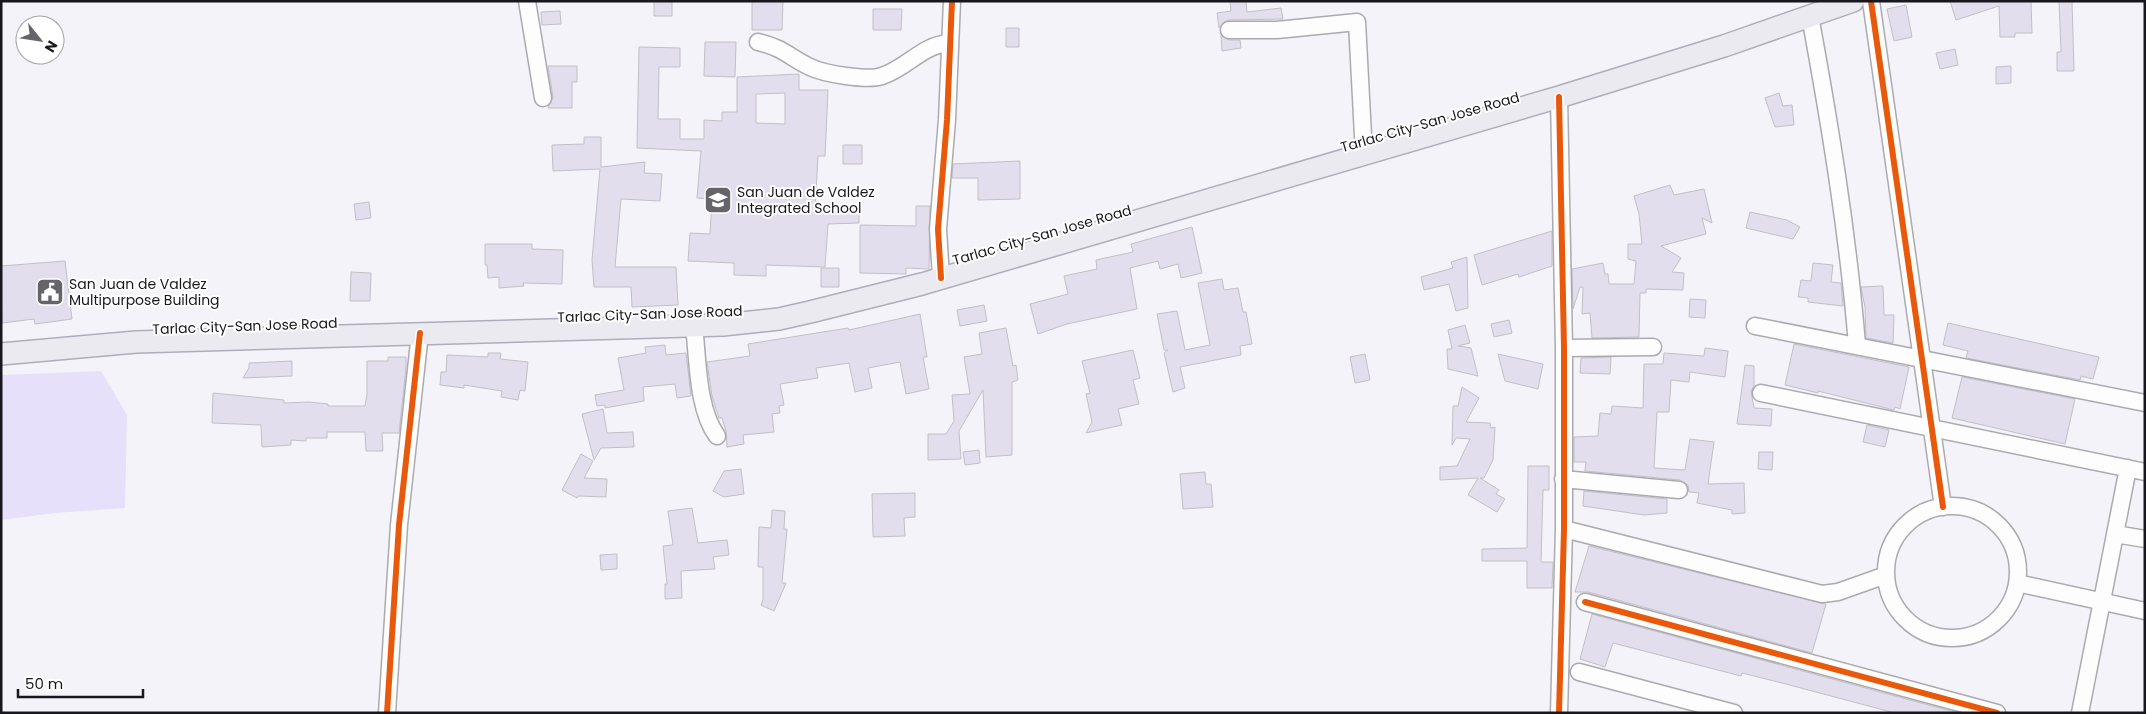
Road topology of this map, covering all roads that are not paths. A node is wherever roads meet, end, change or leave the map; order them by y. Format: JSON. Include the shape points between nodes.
{"nodes":[{"id":1,"x":527,"y":1,"type":"edge"},
{"id":2,"x":952,"y":1,"type":"edge"},
{"id":3,"x":1853,"y":1,"type":"edge"},
{"id":4,"x":1871,"y":1,"type":"edge"},
{"id":5,"x":1810,"y":16,"type":"junction"},
{"id":6,"x":1229,"y":30,"type":"dead end"},
{"id":7,"x":758,"y":42,"type":"dead end"},
{"id":8,"x":950,"y":43,"type":"junction"},
{"id":9,"x":1558,"y":97,"type":"junction"},
{"id":10,"x":543,"y":98,"type":"dead end"},
{"id":11,"x":1364,"y":155,"type":"junction"},
{"id":12,"x":941,"y":278,"type":"junction"},
{"id":13,"x":694,"y":326,"type":"junction"},
{"id":14,"x":1755,"y":326,"type":"dead end"},
{"id":15,"x":420,"y":333,"type":"junction"},
{"id":16,"x":1856,"y":345,"type":"junction"},
{"id":17,"x":1653,"y":347,"type":"dead end"},
{"id":18,"x":1564,"y":348,"type":"junction"},
{"id":19,"x":1,"y":354,"type":"edge"},
{"id":20,"x":1922,"y":358,"type":"junction"},
{"id":21,"x":1762,"y":393,"type":"dead end"},
{"id":22,"x":2145,"y":403,"type":"edge"},
{"id":23,"x":1932,"y":427,"type":"junction"},
{"id":24,"x":718,"y":436,"type":"dead end"},
{"id":25,"x":2128,"y":468,"type":"junction"},
{"id":26,"x":2145,"y":472,"type":"edge"},
{"id":27,"x":1564,"y":479,"type":"junction"},
{"id":28,"x":1679,"y":490,"type":"dead end"},
{"id":29,"x":1943,"y":507,"type":"junction"},
{"id":30,"x":1564,"y":529,"type":"junction"},
{"id":31,"x":2115,"y":534,"type":"junction"},
{"id":32,"x":2145,"y":539,"type":"edge"},
{"id":33,"x":1886,"y":575,"type":"junction"},
{"id":34,"x":2017,"y":583,"type":"junction"},
{"id":35,"x":1585,"y":602,"type":"dead end"},
{"id":36,"x":2102,"y":602,"type":"junction"},
{"id":37,"x":2145,"y":611,"type":"edge"},
{"id":38,"x":1579,"y":672,"type":"dead end"},
{"id":39,"x":387,"y":713,"type":"edge"},
{"id":40,"x":1559,"y":713,"type":"edge"},
{"id":41,"x":1734,"y":713,"type":"edge"},
{"id":42,"x":1997,"y":713,"type":"edge"},
{"id":43,"x":2080,"y":713,"type":"edge"}],
"edges":[{"from":1,"to":10,"type":"street"},
{"from":2,"to":8,"type":"street"},
{"from":3,"to":5,"type":"main road","name":"Tarlac City-San Jose Road"},
{"from":4,"to":20,"type":"street"},
{"from":5,"to":9,"type":"main road","name":"Tarlac City-San Jose Road"},
{"from":5,"to":16,"type":"street","via":[[1841,197]]},
{"from":6,"to":11,"type":"street","via":[[1277,30],[1357,22]]},
{"from":7,"to":8,"type":"street","via":[[777,47],[819,70],[872,77],[897,69],[932,46]]},
{"from":8,"to":12,"type":"street","via":[[947,120],[939,195]]},
{"from":9,"to":11,"type":"main road","name":"Tarlac City-San Jose Road"},
{"from":9,"to":18,"type":"street"},
{"from":11,"to":12,"type":"main road","name":"Tarlac City-San Jose Road"},
{"from":12,"to":13,"type":"main road","name":"Tarlac City-San Jose Road","via":[[779,319]]},
{"from":13,"to":15,"type":"main road","name":"Tarlac City-San Jose Road"},
{"from":13,"to":24,"type":"street","via":[[705,410]]},
{"from":14,"to":16,"type":"street"},
{"from":15,"to":19,"type":"main road","name":"Tarlac City-San Jose Road","via":[[120,342]]},
{"from":15,"to":39,"type":"street","via":[[399,525]]},
{"from":16,"to":20,"type":"street"},
{"from":17,"to":18,"type":"street"},
{"from":18,"to":27,"type":"street"},
{"from":20,"to":22,"type":"street"},
{"from":20,"to":23,"type":"street"},
{"from":21,"to":23,"type":"street"},
{"from":23,"to":25,"type":"street"},
{"from":23,"to":29,"type":"street"},
{"from":25,"to":26,"type":"street"},
{"from":25,"to":31,"type":"street"},
{"from":27,"to":28,"type":"street"},
{"from":27,"to":30,"type":"street"},
{"from":29,"to":33,"type":"street","via":[[1923,513],[1906,525],[1891,548]]},
{"from":29,"to":34,"type":"street","via":[[1957,506],[1983,514],[2004,531],[2016,556]]},
{"from":30,"to":33,"type":"street","via":[[1822,594],[1838,592]]},
{"from":30,"to":40,"type":"street"},
{"from":31,"to":32,"type":"street"},
{"from":31,"to":36,"type":"street"},
{"from":33,"to":34,"type":"street","via":[[1893,602],[1900,613],[1921,631],[1948,638],[1975,634],[1998,620],[2014,597]]},
{"from":34,"to":36,"type":"street"},
{"from":35,"to":42,"type":"street"},
{"from":36,"to":37,"type":"street"},
{"from":36,"to":43,"type":"street"},
{"from":38,"to":41,"type":"street"}]}
